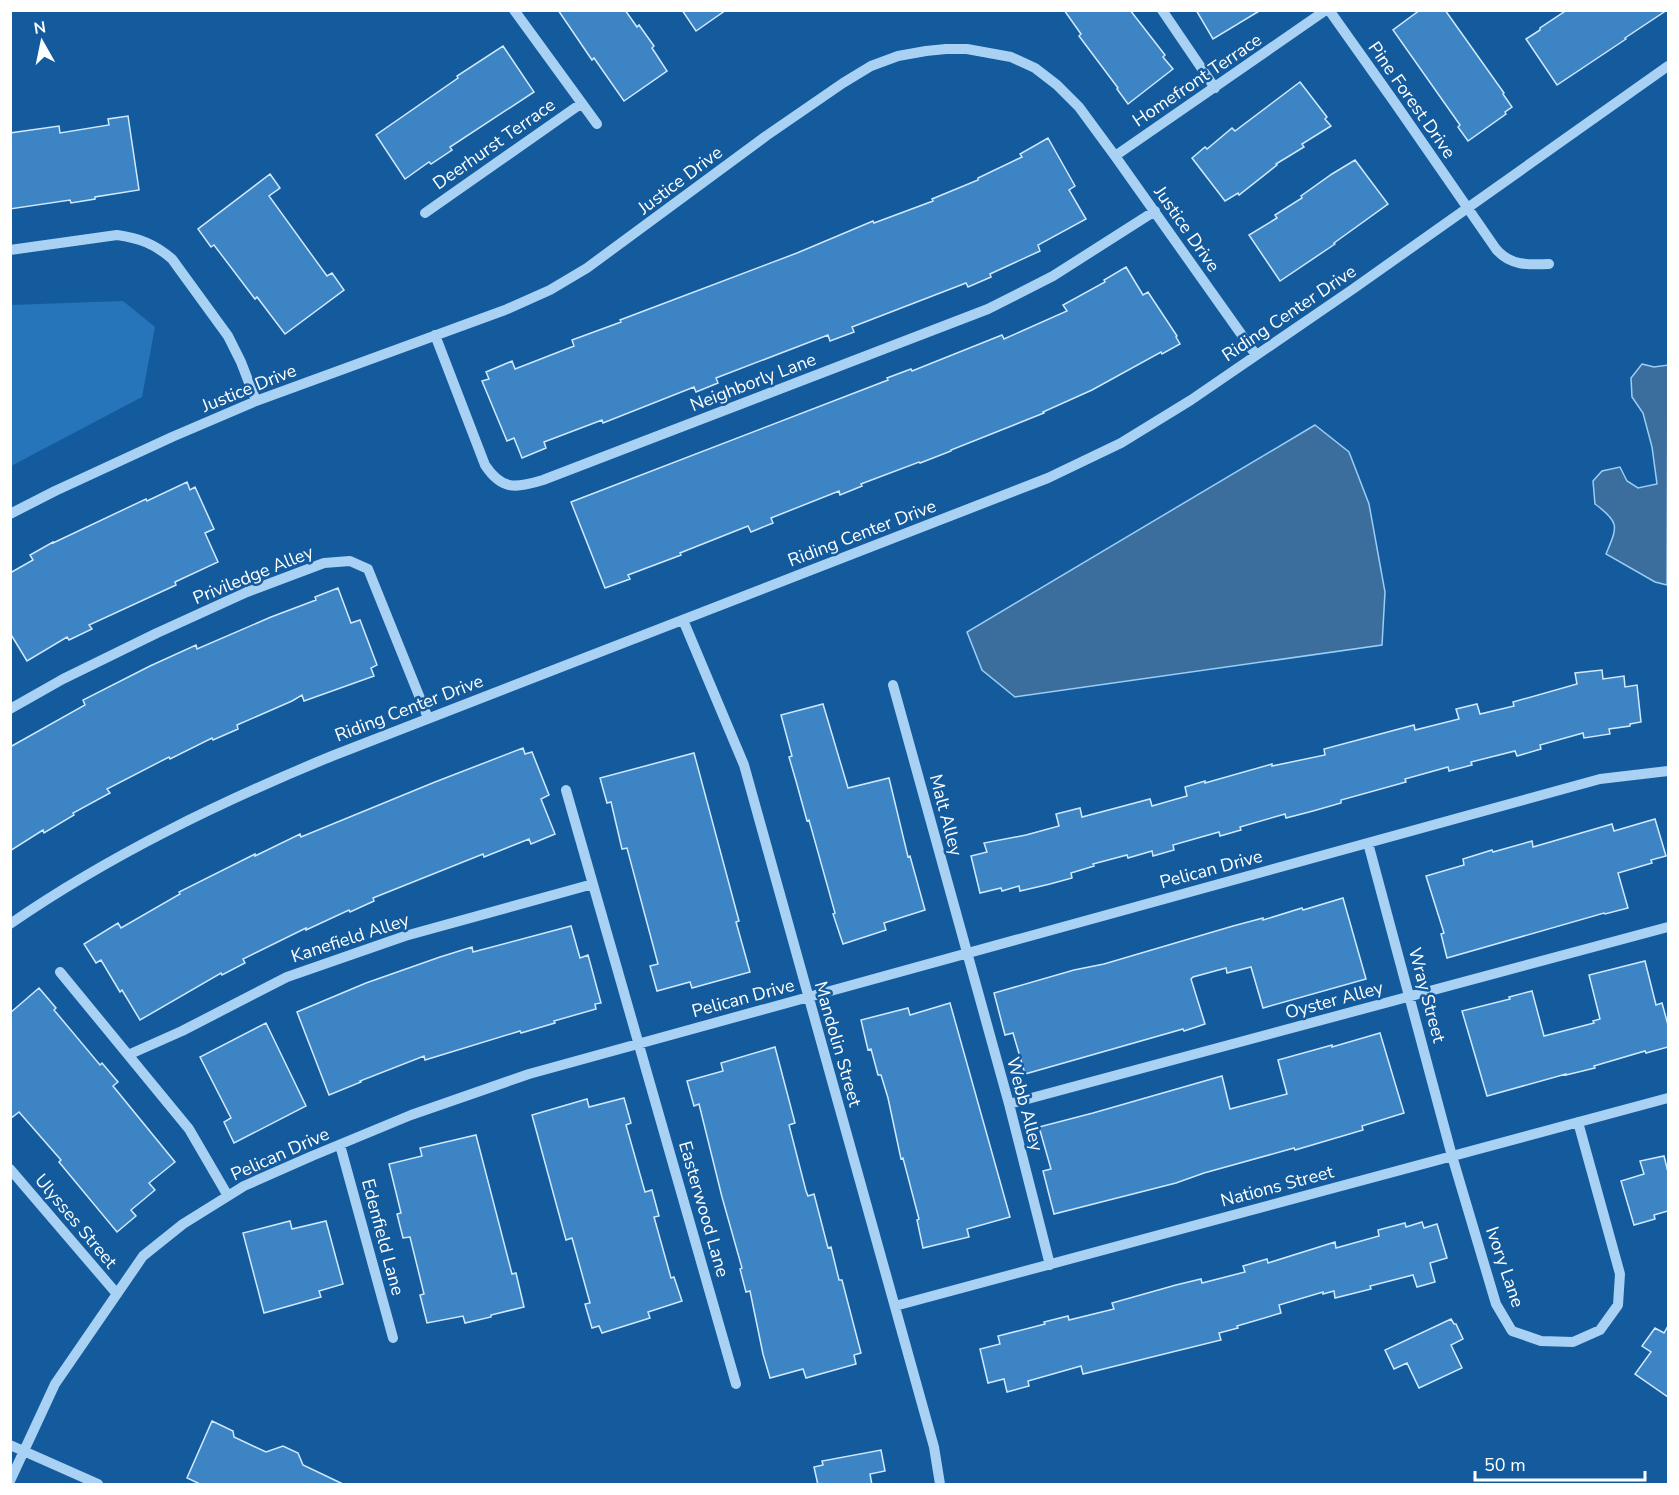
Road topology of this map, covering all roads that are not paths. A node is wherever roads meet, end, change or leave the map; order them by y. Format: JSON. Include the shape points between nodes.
{"nodes":[{"id":1,"x":514,"y":10,"type":"edge"},
{"id":2,"x":1162,"y":10,"type":"edge"},
{"id":3,"x":1327,"y":10,"type":"edge"},
{"id":4,"x":1668,"y":66,"type":"edge"},
{"id":5,"x":1215,"y":88,"type":"junction"},
{"id":6,"x":582,"y":103,"type":"junction"},
{"id":7,"x":597,"y":124,"type":"dead end"},
{"id":8,"x":1115,"y":156,"type":"junction"},
{"id":9,"x":1468,"y":208,"type":"junction"},
{"id":10,"x":1155,"y":211,"type":"junction"},
{"id":11,"x":425,"y":213,"type":"dead end"},
{"id":12,"x":10,"y":250,"type":"edge"},
{"id":13,"x":1549,"y":264,"type":"dead end"},
{"id":14,"x":435,"y":335,"type":"junction"},
{"id":15,"x":1256,"y":355,"type":"junction"},
{"id":16,"x":256,"y":401,"type":"junction"},
{"id":17,"x":10,"y":514,"type":"edge"},
{"id":18,"x":683,"y":620,"type":"junction"},
{"id":19,"x":893,"y":685,"type":"dead end"},
{"id":20,"x":10,"y":709,"type":"edge"},
{"id":21,"x":428,"y":718,"type":"junction"},
{"id":22,"x":1668,"y":771,"type":"edge"},
{"id":23,"x":567,"y":790,"type":"dead end"},
{"id":24,"x":1368,"y":843,"type":"junction"},
{"id":25,"x":593,"y":884,"type":"junction"},
{"id":26,"x":10,"y":924,"type":"edge"},
{"id":27,"x":1668,"y":927,"type":"edge"},
{"id":28,"x":966,"y":952,"type":"junction"},
{"id":29,"x":60,"y":972,"type":"dead end"},
{"id":30,"x":808,"y":997,"type":"junction"},
{"id":31,"x":1411,"y":997,"type":"junction"},
{"id":32,"x":640,"y":1044,"type":"junction"},
{"id":33,"x":128,"y":1055,"type":"junction"},
{"id":34,"x":1668,"y":1098,"type":"edge"},
{"id":35,"x":1009,"y":1104,"type":"junction"},
{"id":36,"x":1578,"y":1122,"type":"junction"},
{"id":37,"x":340,"y":1145,"type":"junction"},
{"id":38,"x":1452,"y":1156,"type":"junction"},
{"id":39,"x":10,"y":1169,"type":"edge"},
{"id":40,"x":228,"y":1196,"type":"junction"},
{"id":41,"x":1050,"y":1264,"type":"junction"},
{"id":42,"x":117,"y":1294,"type":"junction"},
{"id":43,"x":895,"y":1306,"type":"junction"},
{"id":44,"x":393,"y":1338,"type":"dead end"},
{"id":45,"x":736,"y":1384,"type":"dead end"},
{"id":46,"x":10,"y":1445,"type":"edge"},
{"id":47,"x":25,"y":1452,"type":"junction"},
{"id":48,"x":10,"y":1481,"type":"edge"},
{"id":49,"x":98,"y":1485,"type":"edge"},
{"id":50,"x":940,"y":1485,"type":"edge"}],
"edges":[{"from":1,"to":6,"type":"street","name":"Deerhurst Terrace"},
{"from":2,"to":5,"type":"street"},
{"from":3,"to":5,"type":"street","name":"Homefront Terrace"},
{"from":3,"to":9,"type":"street","name":"Pine Forest Drive"},
{"from":4,"to":9,"type":"street","name":"Riding Center Drive"},
{"from":5,"to":8,"type":"street","name":"Homefront Terrace"},
{"from":6,"to":7,"type":"street","name":"Deerhurst Terrace"},
{"from":6,"to":11,"type":"street","name":"Deerhurst Terrace"},
{"from":8,"to":10,"type":"street","name":"Justice Drive"},
{"from":8,"to":14,"type":"street","name":"Justice Drive","via":[[1079,107],[1035,68],[1011,57],[968,49],[898,56],[871,66],[808,106],[587,268],[505,310]]},
{"from":9,"to":13,"type":"street","name":"Pine Forest Drive","via":[[1501,255],[1520,264]]},
{"from":9,"to":15,"type":"street","name":"Riding Center Drive"},
{"from":10,"to":14,"type":"street","name":"Neighborly Lane","via":[[1053,276],[988,309],[521,487],[492,477],[485,465]]},
{"from":10,"to":15,"type":"street","name":"Justice Drive"},
{"from":12,"to":16,"type":"street","via":[[117,235],[139,239],[160,249],[172,259],[228,336]]},
{"from":14,"to":16,"type":"street","name":"Justice Drive"},
{"from":15,"to":18,"type":"street","name":"Riding Center Drive","via":[[1121,443],[1048,478]]},
{"from":16,"to":17,"type":"street","name":"Justice Drive"},
{"from":18,"to":21,"type":"street","name":"Riding Center Drive"},
{"from":18,"to":30,"type":"street","name":"Mandolin Street","via":[[744,765]]},
{"from":19,"to":28,"type":"street","name":"Malt Alley"},
{"from":20,"to":21,"type":"street","name":"Priviledge Alley","via":[[63,678],[247,592],[324,563],[350,561],[368,569]]},
{"from":21,"to":26,"type":"street","name":"Riding Center Drive","via":[[269,782],[182,823],[106,864]]},
{"from":22,"to":24,"type":"street","name":"Pelican Drive","via":[[1600,779]]},
{"from":23,"to":25,"type":"street"},
{"from":24,"to":28,"type":"street","name":"Pelican Drive"},
{"from":24,"to":31,"type":"street","name":"Wray Street"},
{"from":25,"to":32,"type":"street"},
{"from":25,"to":33,"type":"street","name":"Kanefield Alley","via":[[405,936],[287,977]]},
{"from":27,"to":31,"type":"street","name":"Oyster Alley"},
{"from":28,"to":30,"type":"street","name":"Pelican Drive"},
{"from":28,"to":35,"type":"street","name":"Webb Alley"},
{"from":29,"to":33,"type":"street"},
{"from":30,"to":32,"type":"street","name":"Pelican Drive"},
{"from":30,"to":43,"type":"street","name":"Mandolin Street"},
{"from":31,"to":35,"type":"street","name":"Oyster Alley"},
{"from":31,"to":38,"type":"street","name":"Wray Street"},
{"from":32,"to":37,"type":"street","name":"Pelican Drive","via":[[529,1074],[411,1115]]},
{"from":32,"to":45,"type":"street","name":"Easterwood Lane"},
{"from":33,"to":40,"type":"street","via":[[189,1129]]},
{"from":34,"to":36,"type":"street","name":"Nations Street"},
{"from":35,"to":41,"type":"street","name":"Webb Alley"},
{"from":36,"to":38,"type":"street","name":"Nations Street"},
{"from":36,"to":38,"type":"street","name":"Ivory Lane","via":[[1620,1274],[1618,1305],[1600,1330],[1573,1342],[1541,1341],[1512,1331],[1496,1304]]},
{"from":37,"to":40,"type":"street","name":"Pelican Drive"},
{"from":37,"to":44,"type":"street","name":"Edenfield Lane"},
{"from":38,"to":41,"type":"street","name":"Nations Street"},
{"from":39,"to":42,"type":"street","name":"Ulysses Street"},
{"from":40,"to":42,"type":"street","name":"Pelican Drive","via":[[183,1224],[143,1256]]},
{"from":41,"to":43,"type":"street","name":"Nations Street"},
{"from":42,"to":47,"type":"street","name":"Pelican Drive","via":[[55,1384]]},
{"from":43,"to":50,"type":"street","name":"Mandolin Street","via":[[934,1447]]},
{"from":46,"to":47,"type":"street"},
{"from":47,"to":48,"type":"street","name":"Pelican Drive"},
{"from":47,"to":49,"type":"street"}]}
